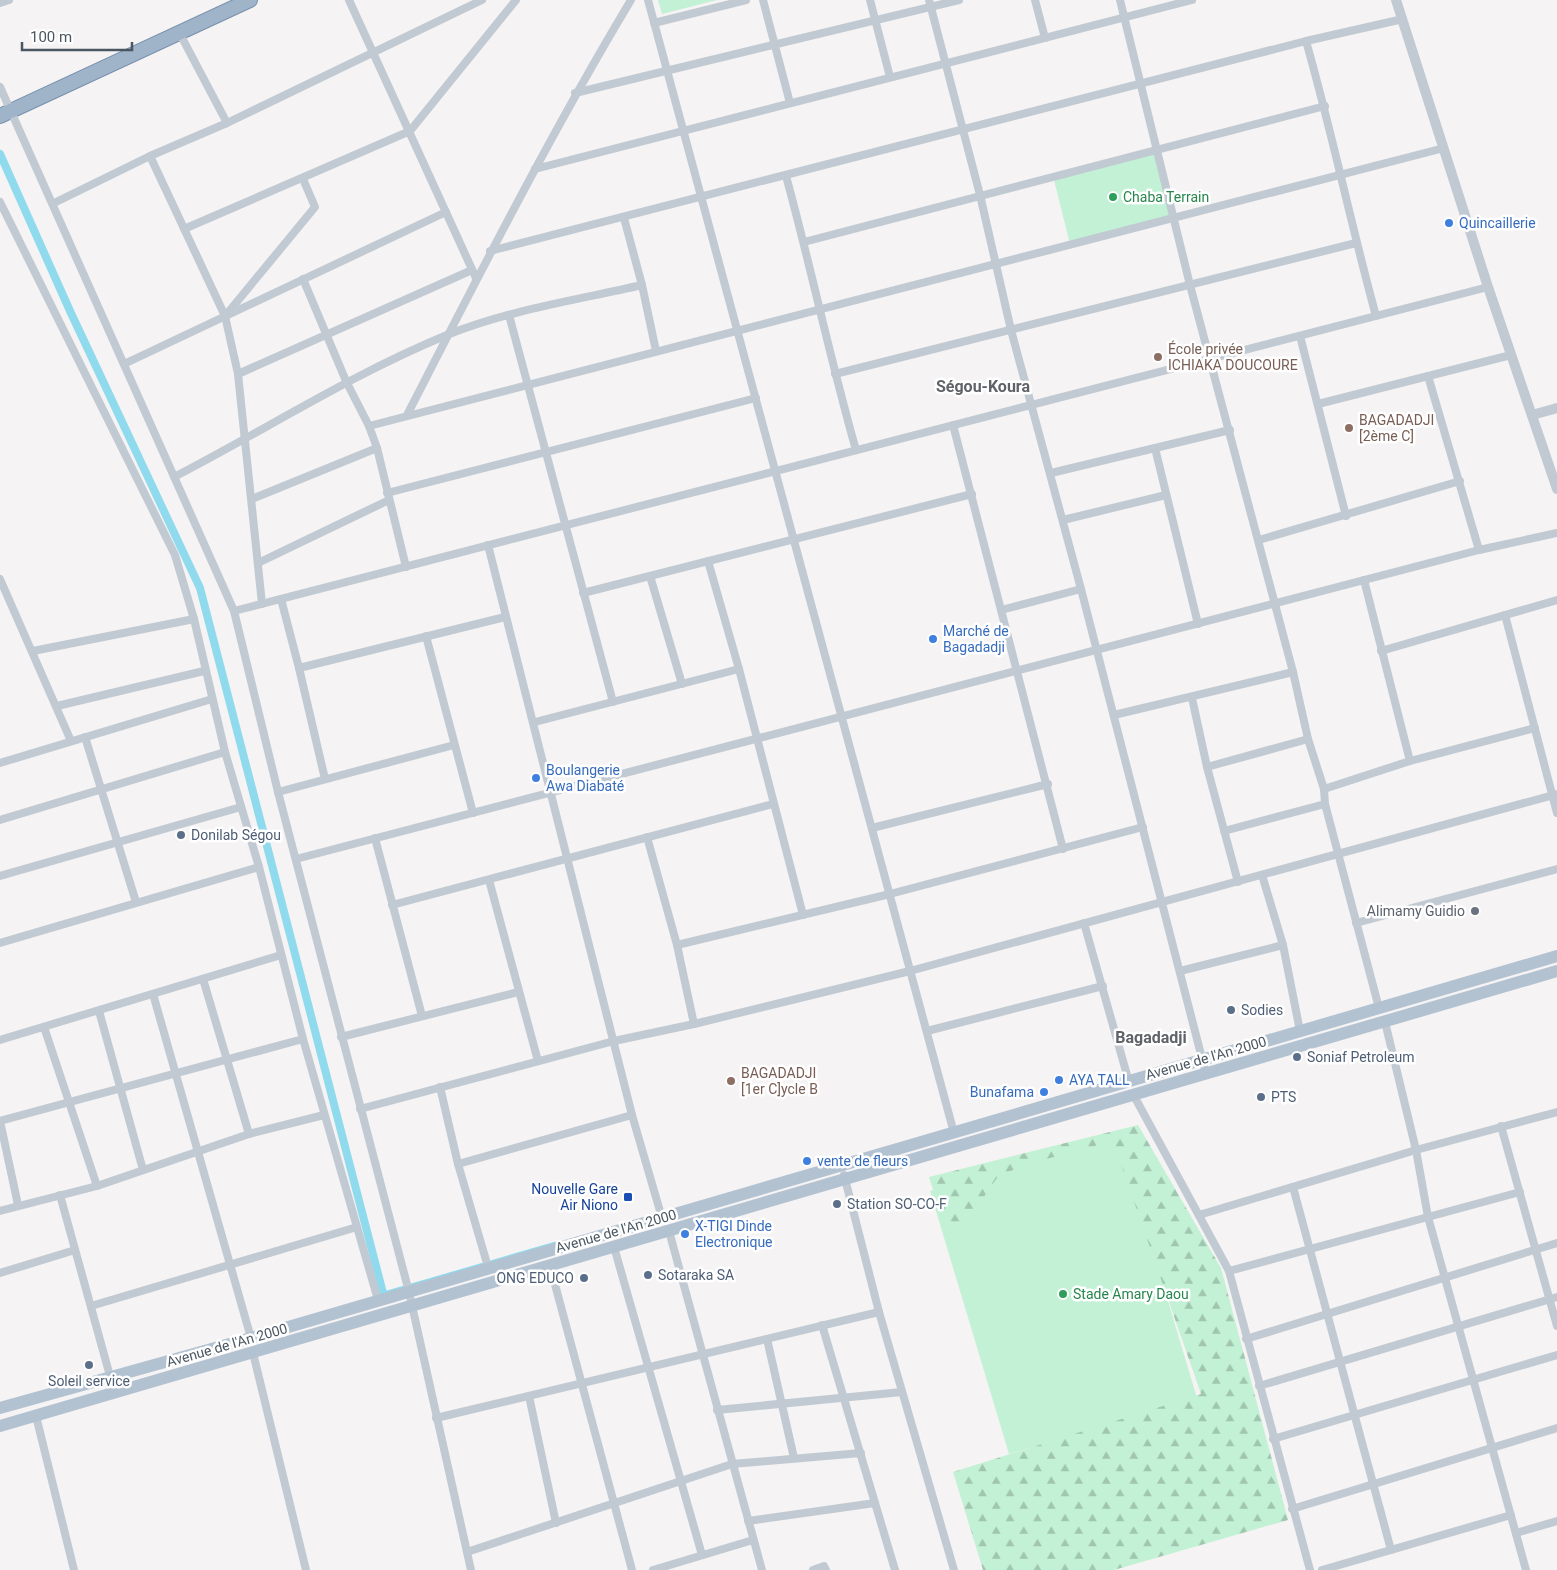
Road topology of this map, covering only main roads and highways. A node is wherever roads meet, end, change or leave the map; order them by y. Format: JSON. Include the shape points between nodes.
{"nodes":[{"id":1,"x":250,"y":0,"type":"edge"},
{"id":2,"x":5,"y":113,"type":"edge"},
{"id":3,"x":1557,"y":956,"type":"edge"},
{"id":4,"x":1557,"y":971,"type":"edge"},
{"id":5,"x":1131,"y":1088,"type":"junction"},
{"id":6,"x":0,"y":1408,"type":"edge"},
{"id":7,"x":0,"y":1426,"type":"edge"}],
"edges":[{"from":1,"to":2,"type":"highway"},
{"from":3,"to":5,"type":"main road","name":"Avenue de l'An 2000","via":[[1203,1060]]},
{"from":4,"to":5,"type":"main road","name":"Avenue de l'An 2000","via":[[1206,1074]]},
{"from":5,"to":6,"type":"main road","name":"Avenue de l'An 2000","via":[[954,1133]]},
{"from":5,"to":7,"type":"main road","name":"Avenue de l'An 2000","via":[[845,1179]]}]}
